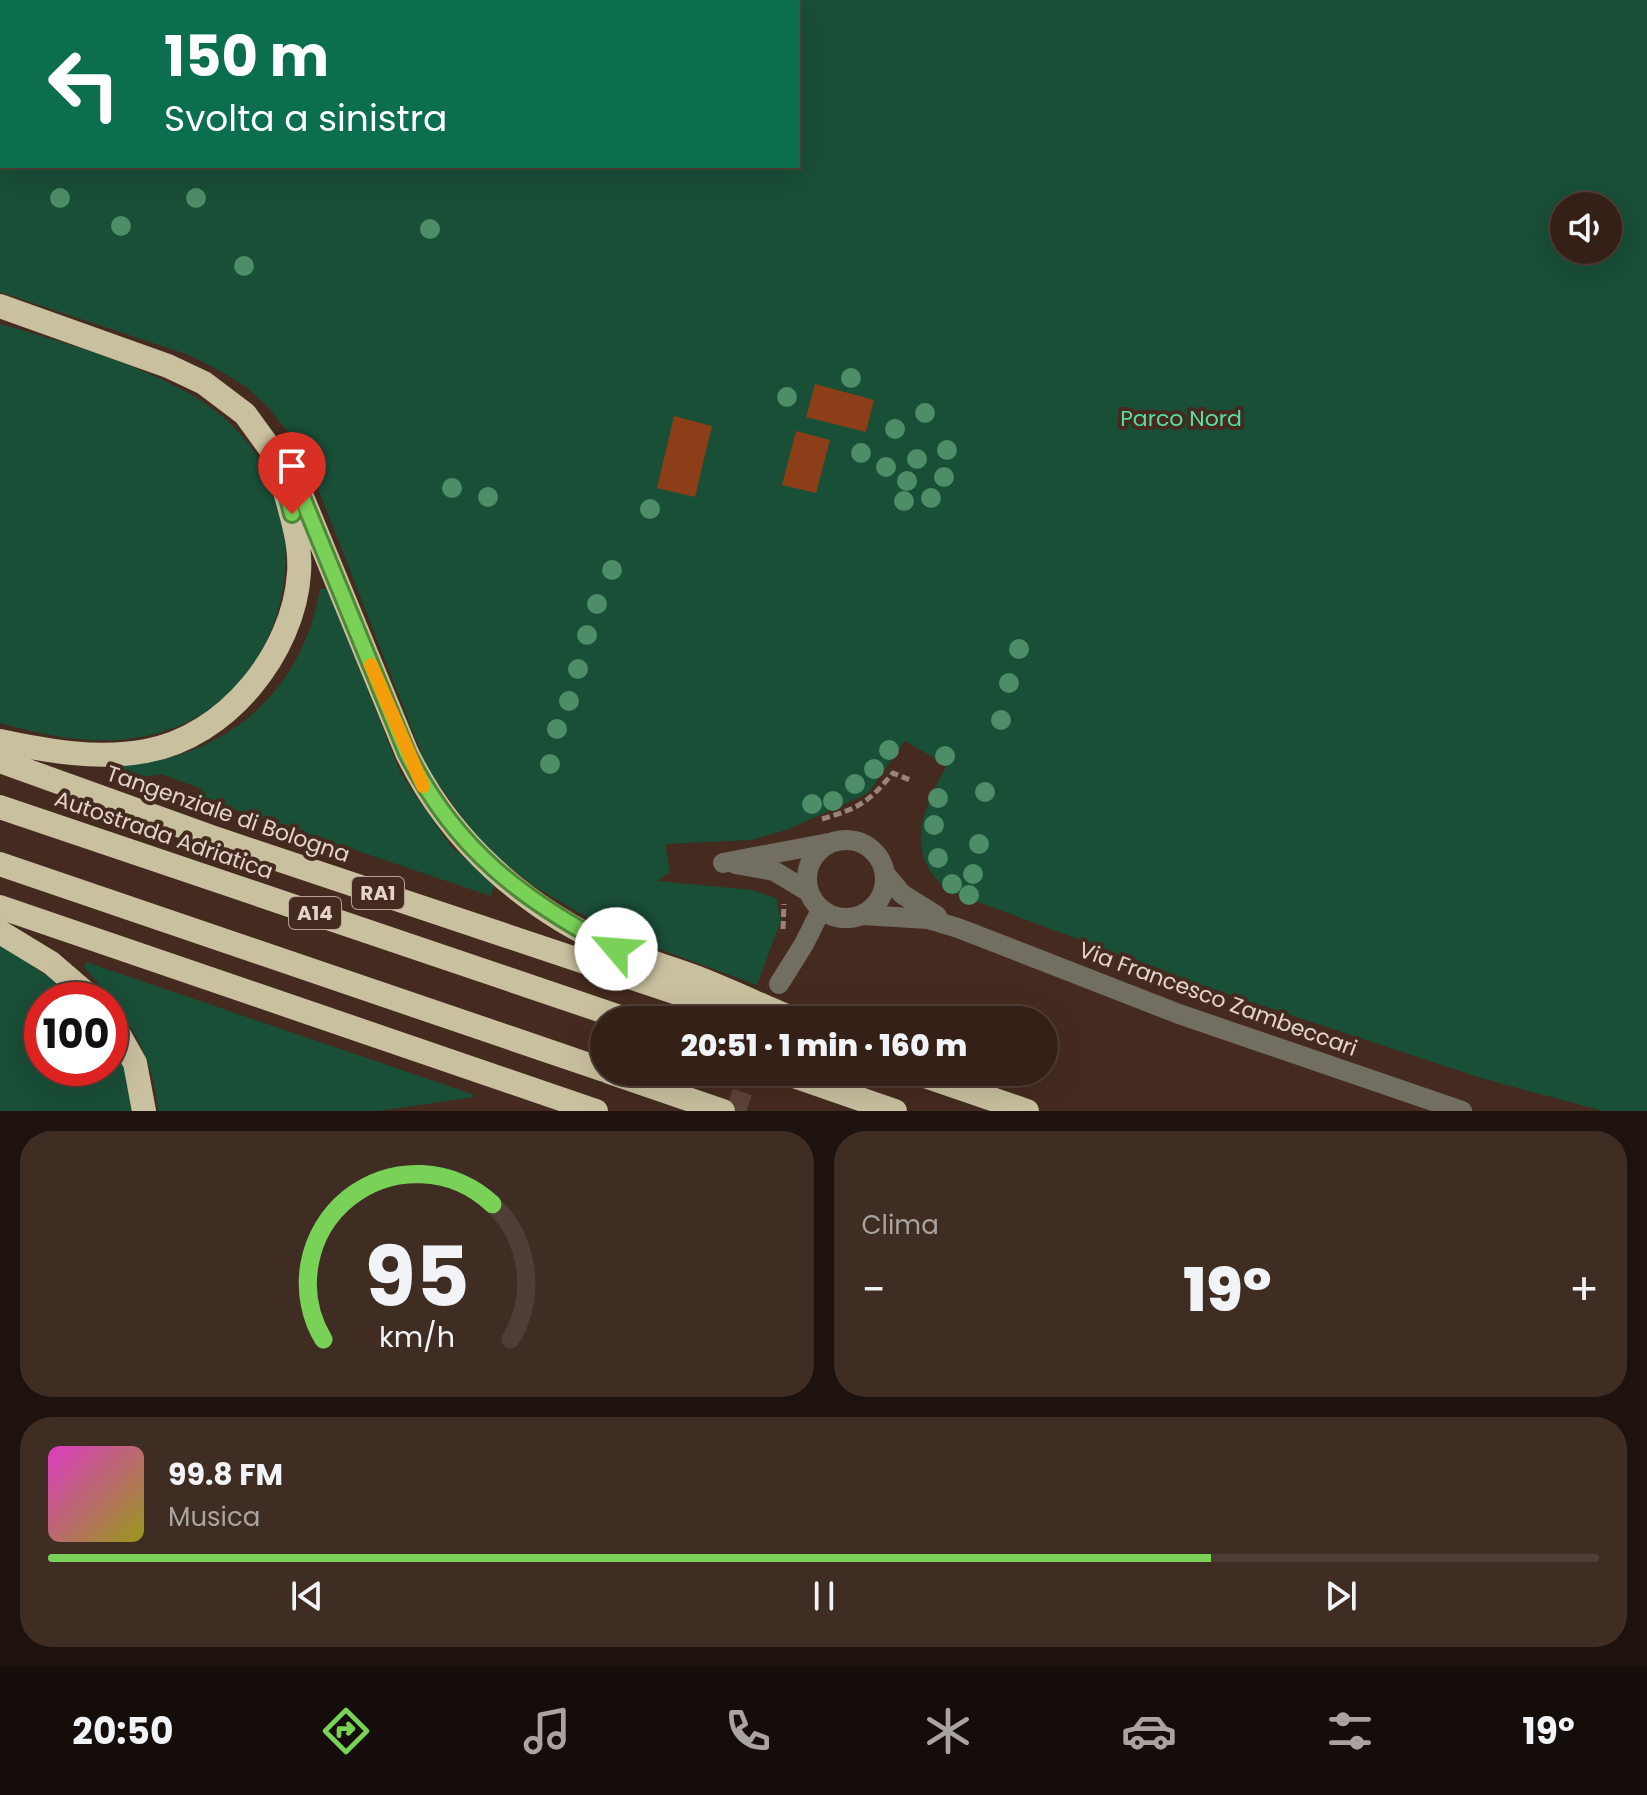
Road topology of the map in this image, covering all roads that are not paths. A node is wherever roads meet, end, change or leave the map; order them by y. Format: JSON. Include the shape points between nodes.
{"nodes":[{"id":1,"x":1,"y":307,"type":"edge"},
{"id":2,"x":280,"y":465,"type":"junction"},
{"id":3,"x":0,"y":741,"type":"edge"},
{"id":4,"x":0,"y":761,"type":"edge"},
{"id":5,"x":0,"y":807,"type":"edge"},
{"id":6,"x":829,"y":843,"type":"junction"},
{"id":7,"x":0,"y":864,"type":"edge"},
{"id":8,"x":886,"y":875,"type":"junction"},
{"id":9,"x":815,"y":901,"type":"junction"},
{"id":10,"x":0,"y":907,"type":"edge"},
{"id":11,"x":863,"y":915,"type":"junction"},
{"id":12,"x":958,"y":928,"type":"junction"},
{"id":13,"x":0,"y":932,"type":"edge"},
{"id":14,"x":73,"y":982,"type":"edge"},
{"id":15,"x":779,"y":984,"type":"dead end"},
{"id":16,"x":716,"y":1006,"type":"edge"},
{"id":17,"x":763,"y":1006,"type":"edge"},
{"id":18,"x":590,"y":1007,"type":"edge"},
{"id":19,"x":128,"y":1051,"type":"edge"},
{"id":20,"x":590,"y":1065,"type":"edge"},
{"id":21,"x":650,"y":1086,"type":"edge"},
{"id":22,"x":823,"y":1086,"type":"edge"},
{"id":23,"x":955,"y":1086,"type":"edge"},
{"id":24,"x":144,"y":1111,"type":"edge"},
{"id":25,"x":596,"y":1111,"type":"edge"},
{"id":26,"x":723,"y":1111,"type":"edge"},
{"id":27,"x":895,"y":1111,"type":"edge"},
{"id":28,"x":1027,"y":1111,"type":"edge"},
{"id":29,"x":1462,"y":1111,"type":"edge"}],
"edges":[{"from":1,"to":2,"type":"highway","via":[[204,383],[245,414]]},
{"from":2,"to":3,"type":"highway","via":[[298,550],[298,588],[282,638],[237,701],[188,737],[149,751],[96,755]]},
{"from":2,"to":17,"type":"highway","via":[[298,487],[419,779],[476,855],[588,935]]},
{"from":4,"to":16,"type":"highway","name":"Tangenziale di Bologna","number":"RA1"},
{"from":5,"to":18,"type":"highway","name":"Autostrada Adriatica","number":"A14"},
{"from":6,"to":8,"type":"street","via":[[866,844],[882,861]]},
{"from":6,"to":9,"type":"street","via":[[811,860],[807,875]]},
{"from":6,"to":9,"type":"street","via":[[723,863],[774,871]]},
{"from":7,"to":20,"type":"highway","number":"A14"},
{"from":8,"to":11,"type":"street","via":[[879,902]]},
{"from":8,"to":12,"type":"street","via":[[902,894]]},
{"from":9,"to":11,"type":"street","via":[[832,916]]},
{"from":9,"to":15,"type":"street","via":[[804,944]]},
{"from":10,"to":25,"type":"highway"},
{"from":11,"to":12,"type":"street","via":[[928,919]]},
{"from":12,"to":29,"type":"street","name":"Via Francesco Zambeccari","via":[[1179,1014]]},
{"from":13,"to":14,"type":"highway"},
{"from":19,"to":24,"type":"highway"},
{"from":21,"to":26,"type":"highway","number":"A14"},
{"from":22,"to":27,"type":"highway"},
{"from":23,"to":28,"type":"highway"}]}
